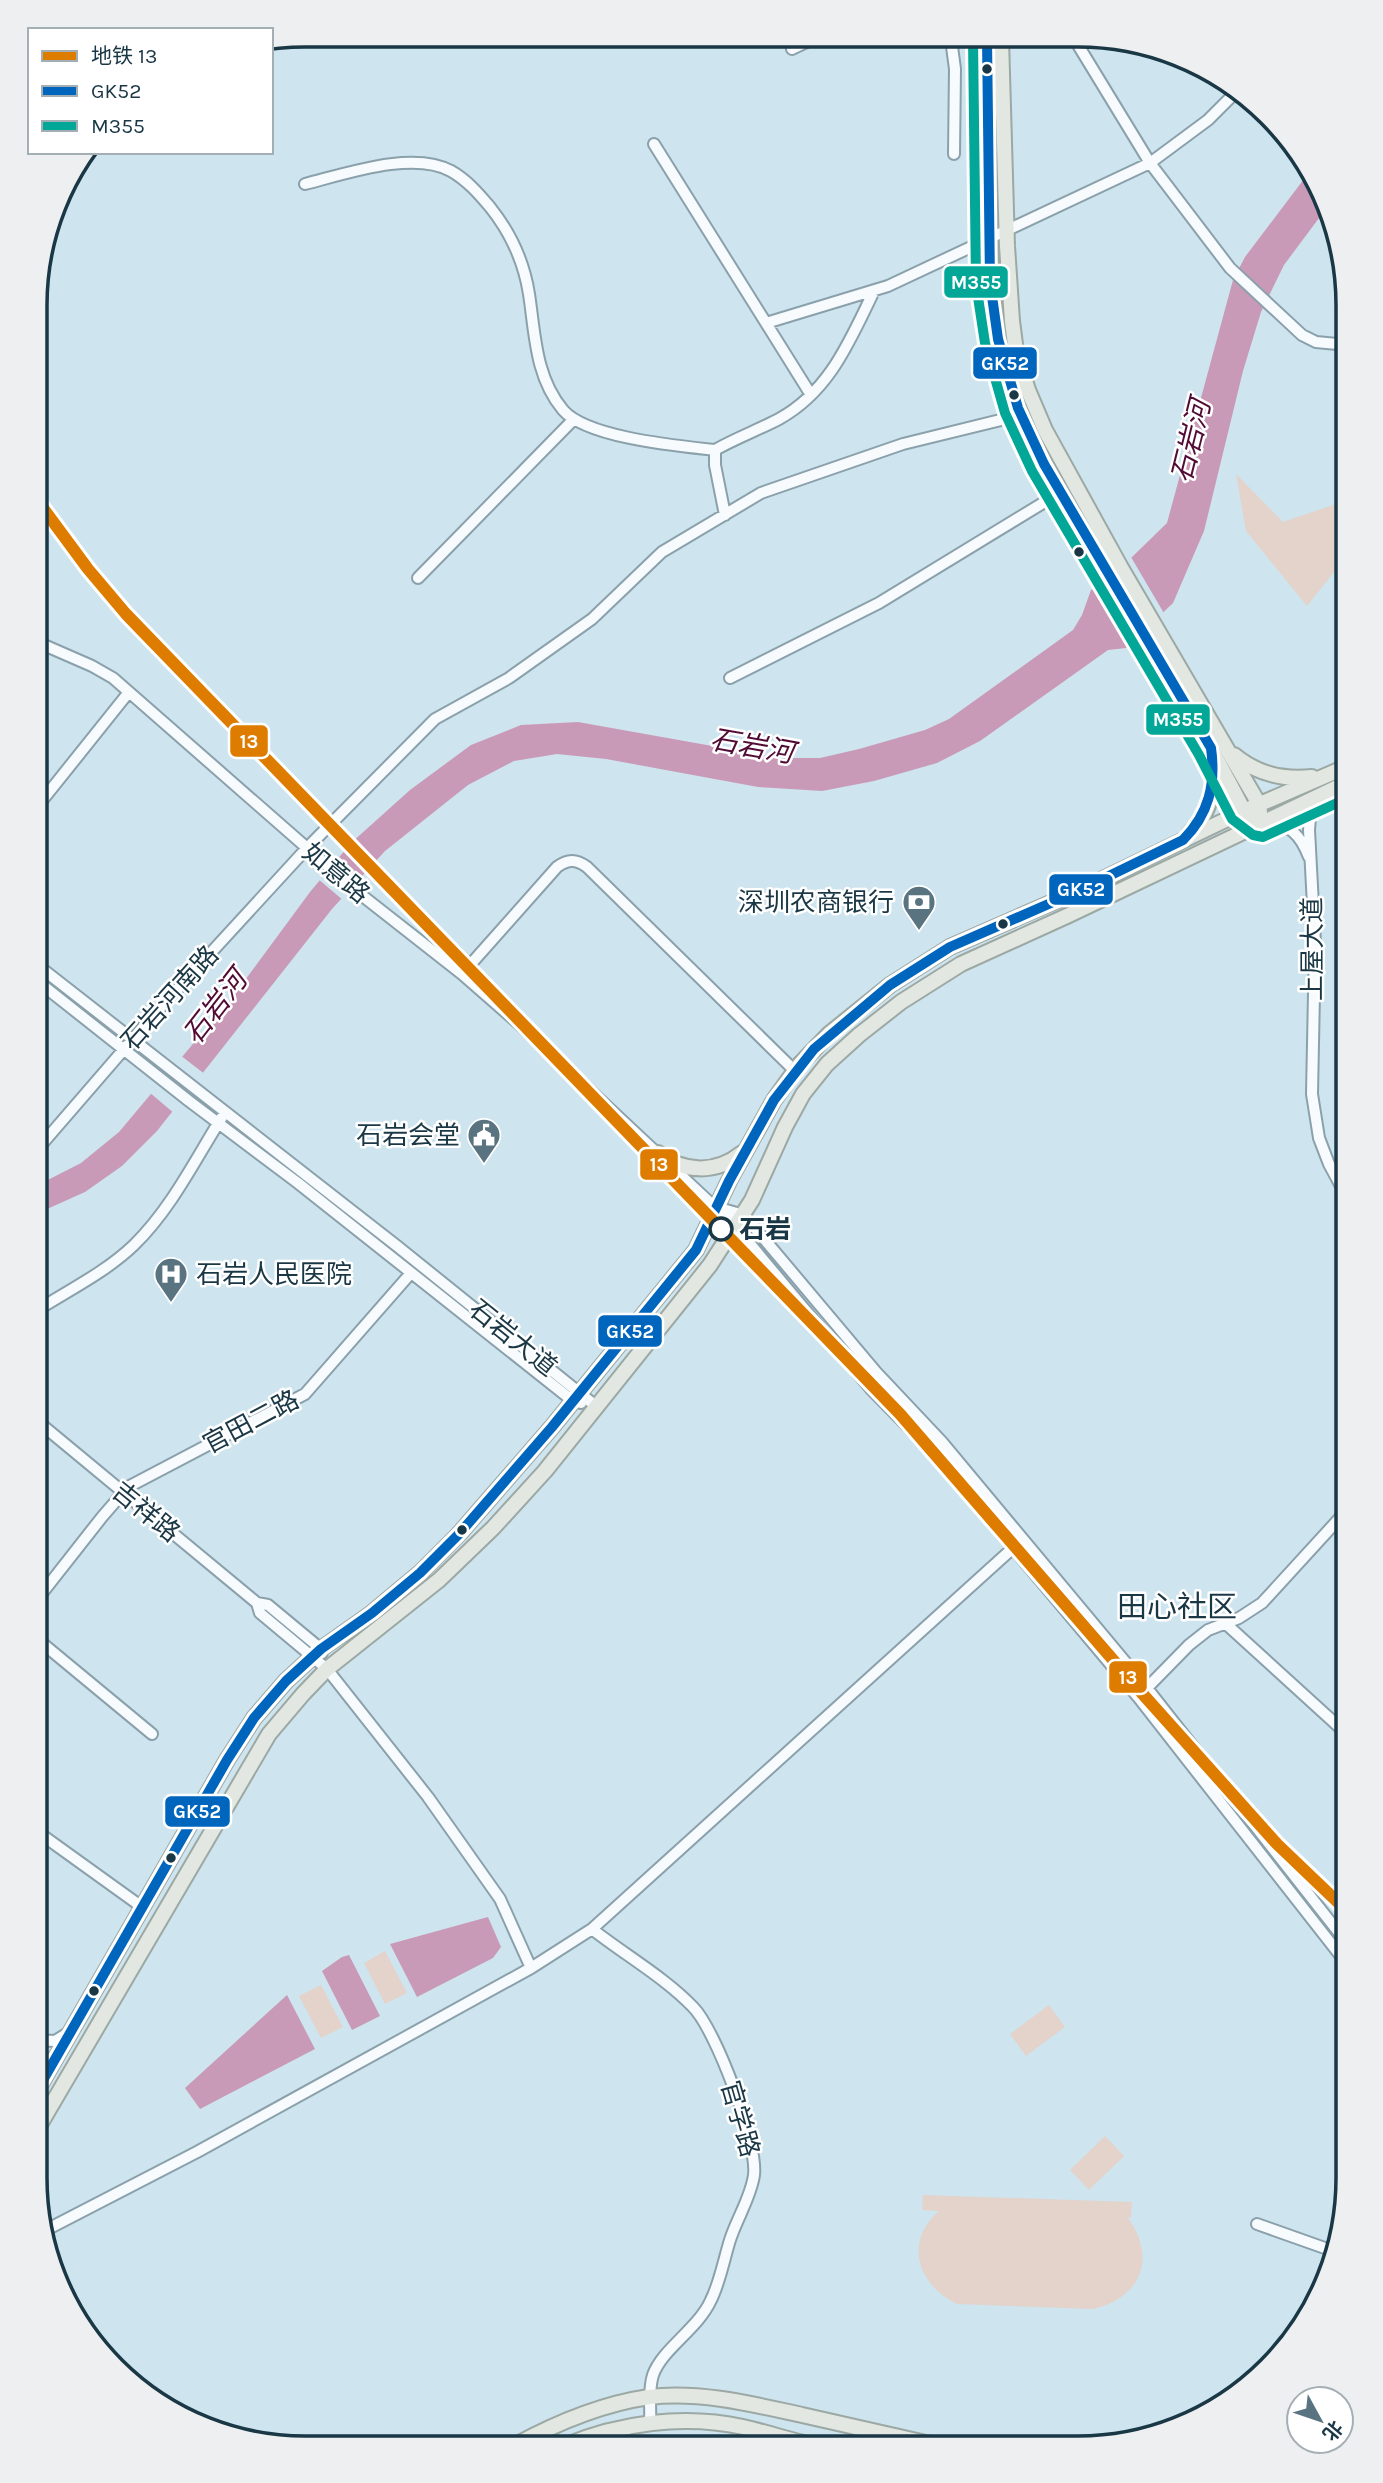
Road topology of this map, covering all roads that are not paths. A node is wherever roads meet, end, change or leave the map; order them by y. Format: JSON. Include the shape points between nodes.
{"nodes":[{"id":1,"x":796,"y":47,"type":"edge"},
{"id":2,"x":952,"y":47,"type":"edge"},
{"id":3,"x":987,"y":47,"type":"edge"},
{"id":4,"x":1001,"y":47,"type":"edge"},
{"id":5,"x":1079,"y":47,"type":"edge"},
{"id":6,"x":792,"y":49,"type":"dead end"},
{"id":7,"x":1230,"y":98,"type":"edge"},
{"id":8,"x":654,"y":144,"type":"dead end"},
{"id":9,"x":954,"y":154,"type":"dead end"},
{"id":10,"x":1150,"y":163,"type":"junction"},
{"id":11,"x":305,"y":184,"type":"dead end"},
{"id":12,"x":1006,"y":229,"type":"junction"},
{"id":13,"x":989,"y":237,"type":"junction"},
{"id":14,"x":874,"y":290,"type":"junction"},
{"id":15,"x":766,"y":324,"type":"junction"},
{"id":16,"x":1336,"y":344,"type":"edge"},
{"id":17,"x":811,"y":395,"type":"junction"},
{"id":18,"x":1021,"y":415,"type":"junction"},
{"id":19,"x":574,"y":419,"type":"junction"},
{"id":20,"x":715,"y":450,"type":"junction"},
{"id":21,"x":1061,"y":492,"type":"junction"},
{"id":22,"x":724,"y":515,"type":"junction"},
{"id":23,"x":1115,"y":570,"type":"junction"},
{"id":24,"x":418,"y":578,"type":"dead end"},
{"id":25,"x":1158,"y":644,"type":"junction"},
{"id":26,"x":47,"y":646,"type":"edge"},
{"id":27,"x":730,"y":678,"type":"dead end"},
{"id":28,"x":129,"y":692,"type":"junction"},
{"id":29,"x":1211,"y":748,"type":"junction"},
{"id":30,"x":1228,"y":750,"type":"junction"},
{"id":31,"x":1336,"y":772,"type":"edge"},
{"id":32,"x":1331,"y":774,"type":"junction"},
{"id":33,"x":1336,"y":788,"type":"edge"},
{"id":34,"x":47,"y":794,"type":"edge"},
{"id":35,"x":1316,"y":797,"type":"junction"},
{"id":36,"x":1259,"y":804,"type":"junction"},
{"id":37,"x":1244,"y":811,"type":"junction"},
{"id":38,"x":1260,"y":823,"type":"junction"},
{"id":39,"x":1183,"y":840,"type":"junction"},
{"id":40,"x":307,"y":848,"type":"junction"},
{"id":41,"x":1310,"y":859,"type":"junction"},
{"id":42,"x":47,"y":973,"type":"edge"},
{"id":43,"x":462,"y":974,"type":"junction"},
{"id":44,"x":47,"y":989,"type":"edge"},
{"id":45,"x":132,"y":1039,"type":"junction"},
{"id":46,"x":124,"y":1049,"type":"junction"},
{"id":47,"x":795,"y":1071,"type":"junction"},
{"id":48,"x":226,"y":1112,"type":"junction"},
{"id":49,"x":219,"y":1123,"type":"junction"},
{"id":50,"x":47,"y":1138,"type":"edge"},
{"id":51,"x":748,"y":1147,"type":"junction"},
{"id":52,"x":658,"y":1153,"type":"junction"},
{"id":53,"x":1336,"y":1177,"type":"edge"},
{"id":54,"x":716,"y":1207,"type":"junction"},
{"id":55,"x":740,"y":1221,"type":"junction"},
{"id":56,"x":411,"y":1273,"type":"junction"},
{"id":57,"x":47,"y":1304,"type":"edge"},
{"id":58,"x":577,"y":1397,"type":"junction"},
{"id":59,"x":597,"y":1407,"type":"junction"},
{"id":60,"x":47,"y":1429,"type":"edge"},
{"id":61,"x":123,"y":1492,"type":"junction"},
{"id":62,"x":1336,"y":1522,"type":"edge"},
{"id":63,"x":1013,"y":1548,"type":"junction"},
{"id":64,"x":47,"y":1587,"type":"edge"},
{"id":65,"x":1225,"y":1623,"type":"junction"},
{"id":66,"x":47,"y":1647,"type":"edge"},
{"id":67,"x":316,"y":1653,"type":"junction"},
{"id":68,"x":327,"y":1669,"type":"junction"},
{"id":69,"x":1147,"y":1688,"type":"junction"},
{"id":70,"x":1138,"y":1697,"type":"junction"},
{"id":71,"x":1336,"y":1724,"type":"edge"},
{"id":72,"x":152,"y":1734,"type":"dead end"},
{"id":73,"x":47,"y":1839,"type":"edge"},
{"id":74,"x":142,"y":1907,"type":"junction"},
{"id":75,"x":1336,"y":1928,"type":"edge"},
{"id":76,"x":592,"y":1929,"type":"junction"},
{"id":77,"x":1336,"y":1949,"type":"edge"},
{"id":78,"x":531,"y":1968,"type":"junction"},
{"id":79,"x":72,"y":2029,"type":"junction"},
{"id":80,"x":47,"y":2041,"type":"edge"},
{"id":81,"x":47,"y":2072,"type":"edge"},
{"id":82,"x":47,"y":2112,"type":"edge"},
{"id":83,"x":1257,"y":2224,"type":"dead end"},
{"id":84,"x":52,"y":2227,"type":"edge"},
{"id":85,"x":1326,"y":2248,"type":"edge"},
{"id":86,"x":651,"y":2397,"type":"junction"},
{"id":87,"x":650,"y":2423,"type":"junction"},
{"id":88,"x":534,"y":2436,"type":"edge"},
{"id":89,"x":593,"y":2436,"type":"edge"},
{"id":90,"x":771,"y":2436,"type":"edge"},
{"id":91,"x":894,"y":2436,"type":"edge"}],
"edges":[{"from":1,"to":6,"type":"street"},
{"from":2,"to":9,"type":"street"},
{"from":3,"to":13,"type":"main road"},
{"from":4,"to":12,"type":"main road"},
{"from":5,"to":10,"type":"street"},
{"from":7,"to":10,"type":"street"},
{"from":8,"to":15,"type":"street"},
{"from":10,"to":12,"type":"street"},
{"from":10,"to":16,"type":"street","via":[[1230,268],[1280,317],[1316,342]]},
{"from":11,"to":19,"type":"street","via":[[406,163],[450,171],[475,190],[516,248],[528,286],[538,360],[563,410]]},
{"from":12,"to":13,"type":"street"},
{"from":12,"to":23,"type":"main road","via":[[1013,336],[1028,390]]},
{"from":13,"to":14,"type":"street"},
{"from":13,"to":18,"type":"main road","via":[[998,339]]},
{"from":14,"to":15,"type":"street"},
{"from":14,"to":17,"type":"street","via":[[844,352],[827,380]]},
{"from":15,"to":17,"type":"street"},
{"from":17,"to":20,"type":"street","via":[[780,418]]},
{"from":18,"to":21,"type":"main road"},
{"from":18,"to":22,"type":"street","name":"石岩河南路","via":[[902,444],[761,493]]},
{"from":19,"to":20,"type":"street","via":[[652,443]]},
{"from":19,"to":24,"type":"street"},
{"from":20,"to":22,"type":"street"},
{"from":21,"to":23,"type":"main road"},
{"from":21,"to":27,"type":"street","via":[[879,603]]},
{"from":22,"to":40,"type":"street","name":"石岩河南路","via":[[662,552],[592,620],[509,678],[435,719]]},
{"from":23,"to":25,"type":"main road"},
{"from":25,"to":29,"type":"main road"},
{"from":25,"to":30,"type":"main road"},
{"from":26,"to":28,"type":"street","name":"如意路","via":[[103,671]]},
{"from":28,"to":34,"type":"street"},
{"from":28,"to":40,"type":"street","name":"如意路"},
{"from":29,"to":37,"type":"main road"},
{"from":29,"to":39,"type":"main road","via":[[1214,775],[1210,799],[1199,823]]},
{"from":30,"to":32,"type":"main road","via":[[1257,771],[1279,777]]},
{"from":30,"to":36,"type":"main road"},
{"from":31,"to":32,"type":"main road"},
{"from":32,"to":36,"type":"main road"},
{"from":33,"to":35,"type":"main road"},
{"from":35,"to":38,"type":"main road"},
{"from":35,"to":41,"type":"street","name":"上屋大道","via":[[1311,806]]},
{"from":36,"to":37,"type":"main road"},
{"from":36,"to":38,"type":"main road"},
{"from":37,"to":38,"type":"main road"},
{"from":37,"to":39,"type":"main road"},
{"from":38,"to":41,"type":"street","name":"上屋大道","via":[[1279,824],[1295,832]]},
{"from":38,"to":55,"type":"main road","via":[[961,964],[885,1014],[827,1064],[803,1094]]},
{"from":39,"to":47,"type":"main road","via":[[950,947],[865,1004]]},
{"from":40,"to":43,"type":"street","name":"如意路"},
{"from":40,"to":45,"type":"street","name":"石岩河南路"},
{"from":41,"to":53,"type":"street","name":"上屋大道","via":[[1315,943],[1314,1118]]},
{"from":42,"to":45,"type":"street","name":"石岩大道"},
{"from":43,"to":47,"type":"street","via":[[557,867],[575,861],[587,867]]},
{"from":43,"to":52,"type":"street","name":"如意路"},
{"from":44,"to":46,"type":"street","name":"石岩大道"},
{"from":45,"to":46,"type":"street","name":"石岩河南路"},
{"from":45,"to":48,"type":"street","name":"石岩大道"},
{"from":46,"to":49,"type":"street","name":"石岩大道"},
{"from":46,"to":50,"type":"street","name":"石岩河南路"},
{"from":47,"to":51,"type":"main road"},
{"from":48,"to":49,"type":"street"},
{"from":48,"to":58,"type":"street","name":"石岩大道","via":[[457,1293]]},
{"from":49,"to":56,"type":"street","name":"石岩大道"},
{"from":49,"to":57,"type":"street","via":[[146,1233],[104,1269]]},
{"from":51,"to":52,"type":"main road","via":[[732,1160],[703,1169],[683,1167]]},
{"from":51,"to":54,"type":"main road"},
{"from":52,"to":54,"type":"street","name":"如意路"},
{"from":54,"to":55,"type":"street","name":"如意路"},
{"from":54,"to":58,"type":"main road","via":[[696,1250]]},
{"from":55,"to":59,"type":"main road"},
{"from":55,"to":63,"type":"street","via":[[871,1389],[932,1451]]},
{"from":55,"to":69,"type":"street","via":[[942,1442]]},
{"from":56,"to":58,"type":"street","name":"石岩大道"},
{"from":56,"to":61,"type":"street","name":"官田二路","via":[[305,1394]]},
{"from":58,"to":59,"type":"street","name":"石岩大道"},
{"from":58,"to":67,"type":"main road","via":[[440,1554],[400,1591]]},
{"from":59,"to":68,"type":"main road","via":[[519,1500],[465,1555],[411,1605]]},
{"from":60,"to":61,"type":"street","name":"吉祥路"},
{"from":61,"to":64,"type":"street","name":"官田二路"},
{"from":61,"to":67,"type":"street","name":"吉祥路","via":[[257,1603],[268,1605]]},
{"from":62,"to":65,"type":"street","via":[[1262,1603]]},
{"from":63,"to":70,"type":"street"},
{"from":63,"to":76,"type":"street"},
{"from":65,"to":69,"type":"street","via":[[1189,1644]]},
{"from":65,"to":71,"type":"street"},
{"from":66,"to":72,"type":"street"},
{"from":67,"to":68,"type":"street"},
{"from":67,"to":74,"type":"main road","via":[[269,1699],[240,1738]]},
{"from":68,"to":78,"type":"street","via":[[428,1797],[500,1899]]},
{"from":68,"to":82,"type":"main road","via":[[257,1752]]},
{"from":69,"to":70,"type":"street"},
{"from":69,"to":75,"type":"street"},
{"from":70,"to":77,"type":"street"},
{"from":73,"to":74,"type":"street"},
{"from":74,"to":79,"type":"main road"},
{"from":76,"to":78,"type":"street"},
{"from":76,"to":86,"type":"street","name":"官学路","via":[[680,1995],[703,2018],[730,2080],[753,2156],[752,2183],[712,2300],[656,2368]]},
{"from":78,"to":84,"type":"street"},
{"from":79,"to":80,"type":"street"},
{"from":79,"to":81,"type":"main road"},
{"from":83,"to":85,"type":"street"},
{"from":86,"to":87,"type":"street","name":"官学路"},
{"from":86,"to":88,"type":"main road","via":[[602,2408]]},
{"from":86,"to":91,"type":"main road","via":[[740,2402]]},
{"from":87,"to":89,"type":"main road"},
{"from":87,"to":90,"type":"main road","via":[[716,2423]]}]}
